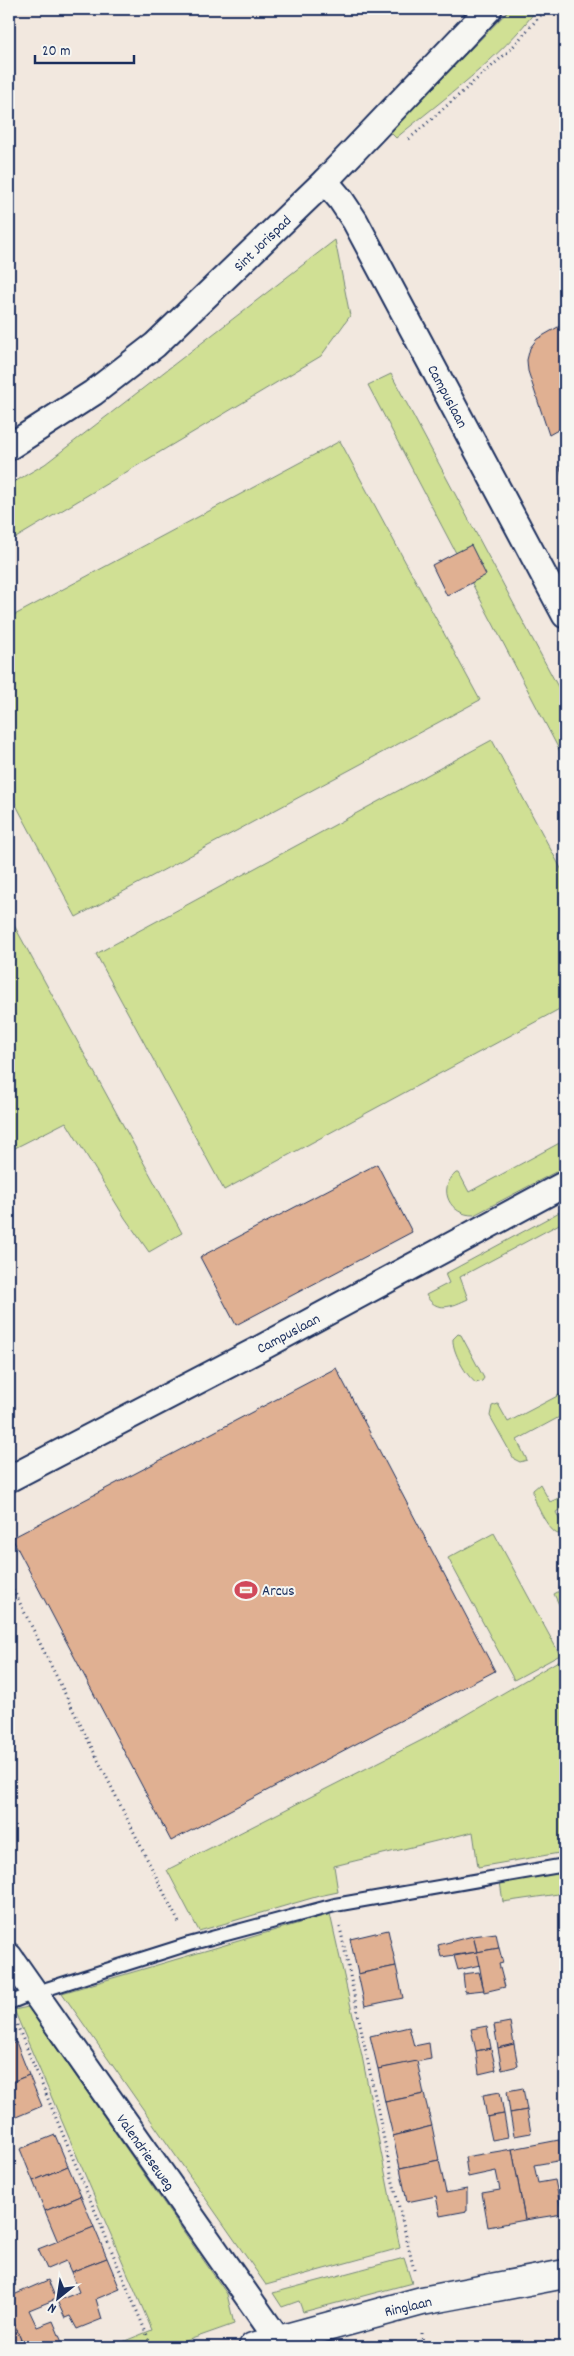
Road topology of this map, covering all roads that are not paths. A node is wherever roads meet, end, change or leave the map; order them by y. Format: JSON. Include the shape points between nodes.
{"nodes":[{"id":1,"x":489,"y":9,"type":"edge"},
{"id":2,"x":324,"y":181,"type":"junction"},
{"id":3,"x":9,"y":448,"type":"edge"},
{"id":4,"x":565,"y":615,"type":"edge"},
{"id":5,"x":565,"y":1184,"type":"edge"},
{"id":6,"x":9,"y":1480,"type":"edge"},
{"id":7,"x":565,"y":1865,"type":"edge"},
{"id":8,"x":9,"y":1956,"type":"edge"},
{"id":9,"x":34,"y":1993,"type":"junction"},
{"id":10,"x":11,"y":2009,"type":"edge"},
{"id":11,"x":565,"y":2274,"type":"edge"},
{"id":12,"x":271,"y":2344,"type":"edge"}],
"edges":[{"from":1,"to":2,"type":"street","name":"Sint Jorispad"},
{"from":2,"to":3,"type":"street","name":"Sint Jorispad","via":[[155,345],[94,392]]},
{"from":2,"to":4,"type":"street","name":"Campuslaan","via":[[355,221]]},
{"from":5,"to":6,"type":"street","name":"Campuslaan"},
{"from":7,"to":9,"type":"lane","via":[[335,1905],[189,1944]]},
{"from":8,"to":9,"type":"street","name":"Valendrieseweg"},
{"from":9,"to":10,"type":"lane"},
{"from":9,"to":12,"type":"street","name":"Valendrieseweg"},
{"from":11,"to":12,"type":"street","name":"Ringlaan","via":[[422,2301]]}]}
